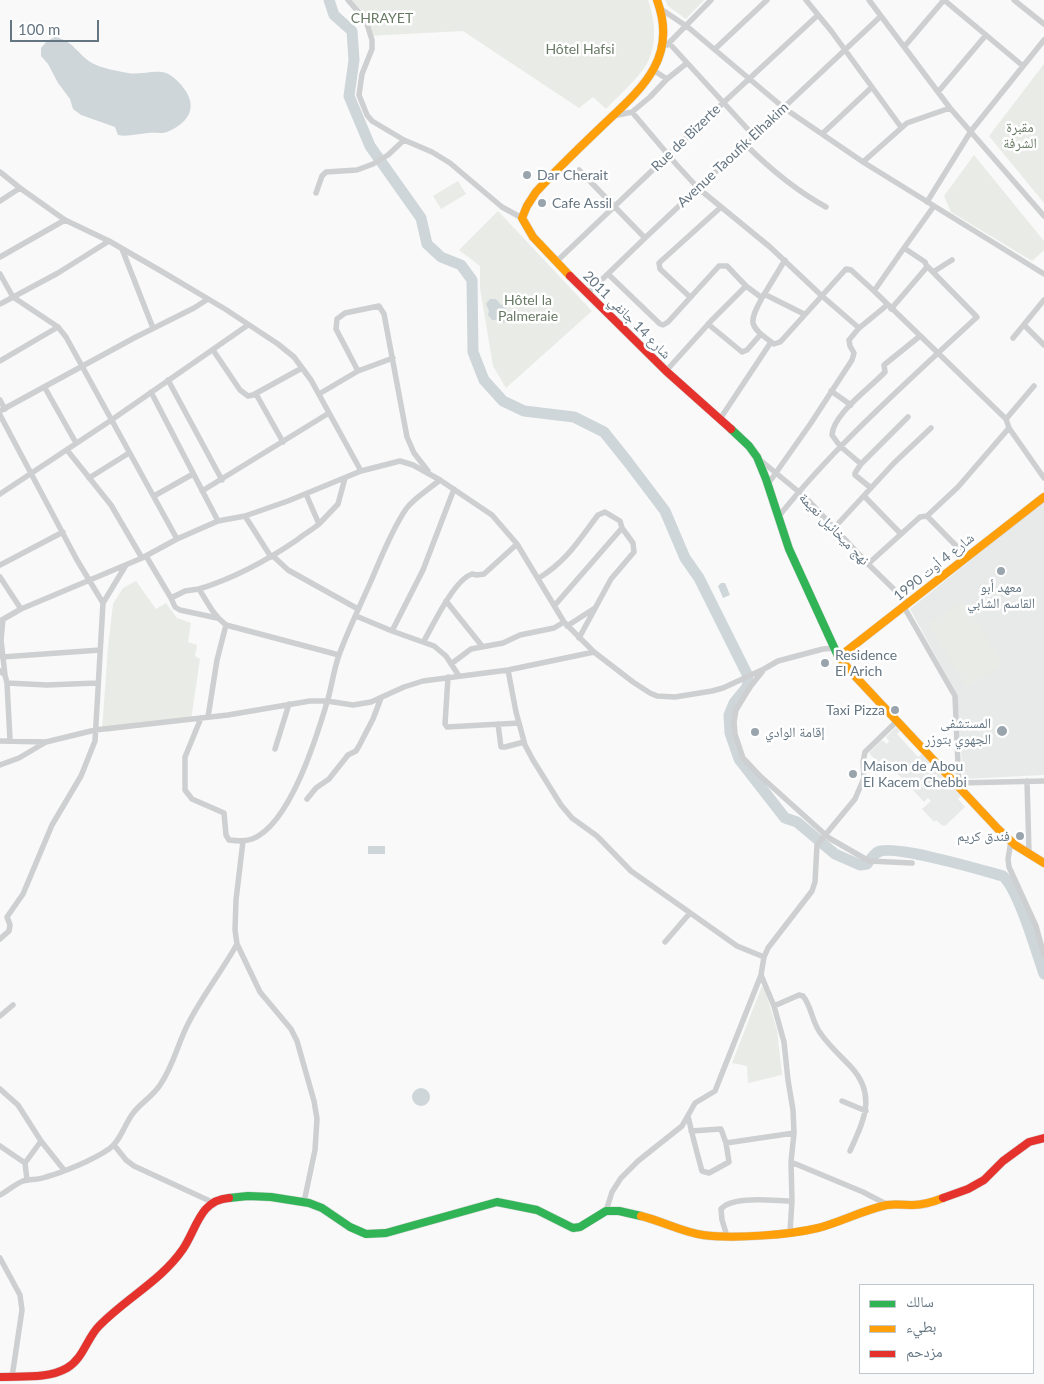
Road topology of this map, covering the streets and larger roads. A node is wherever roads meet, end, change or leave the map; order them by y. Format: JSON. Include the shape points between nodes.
{"nodes":[{"id":1,"x":348,"y":0,"type":"edge"},
{"id":2,"x":657,"y":0,"type":"edge"},
{"id":3,"x":711,"y":0,"type":"edge"},
{"id":4,"x":767,"y":0,"type":"edge"},
{"id":5,"x":806,"y":0,"type":"edge"},
{"id":6,"x":870,"y":0,"type":"edge"},
{"id":7,"x":944,"y":0,"type":"edge"},
{"id":8,"x":1014,"y":0,"type":"edge"},
{"id":9,"x":660,"y":9,"type":"junction"},
{"id":10,"x":818,"y":15,"type":"junction"},
{"id":11,"x":881,"y":16,"type":"junction"},
{"id":12,"x":1044,"y":24,"type":"edge"},
{"id":13,"x":686,"y":26,"type":"junction"},
{"id":14,"x":986,"y":35,"type":"junction"},
{"id":15,"x":1043,"y":43,"type":"edge"},
{"id":16,"x":666,"y":46,"type":"junction"},
{"id":17,"x":904,"y":47,"type":"junction"},
{"id":18,"x":715,"y":49,"type":"junction"},
{"id":19,"x":845,"y":50,"type":"junction"},
{"id":20,"x":687,"y":63,"type":"junction"},
{"id":21,"x":1023,"y":66,"type":"junction"},
{"id":22,"x":654,"y":70,"type":"junction"},
{"id":23,"x":667,"y":79,"type":"junction"},
{"id":24,"x":750,"y":79,"type":"junction"},
{"id":25,"x":872,"y":87,"type":"junction"},
{"id":26,"x":938,"y":92,"type":"junction"},
{"id":27,"x":723,"y":102,"type":"junction"},
{"id":28,"x":784,"y":108,"type":"junction"},
{"id":29,"x":950,"y":108,"type":"junction"},
{"id":30,"x":632,"y":112,"type":"junction"},
{"id":31,"x":612,"y":116,"type":"junction"},
{"id":32,"x":901,"y":127,"type":"junction"},
{"id":33,"x":971,"y":131,"type":"junction"},
{"id":34,"x":822,"y":134,"type":"junction"},
{"id":35,"x":754,"y":136,"type":"junction"},
{"id":36,"x":404,"y":140,"type":"junction"},
{"id":37,"x":745,"y":144,"type":"junction"},
{"id":38,"x":668,"y":155,"type":"junction"},
{"id":39,"x":863,"y":162,"type":"junction"},
{"id":40,"x":578,"y":170,"type":"dead end"},
{"id":41,"x":0,"y":172,"type":"edge"},
{"id":42,"x":20,"y":188,"type":"junction"},
{"id":43,"x":698,"y":188,"type":"junction"},
{"id":44,"x":316,"y":193,"type":"dead end"},
{"id":45,"x":0,"y":201,"type":"edge"},
{"id":46,"x":927,"y":202,"type":"junction"},
{"id":47,"x":934,"y":206,"type":"junction"},
{"id":48,"x":614,"y":207,"type":"junction"},
{"id":49,"x":721,"y":207,"type":"junction"},
{"id":50,"x":826,"y":207,"type":"dead end"},
{"id":51,"x":1044,"y":216,"type":"edge"},
{"id":52,"x":522,"y":218,"type":"junction"},
{"id":53,"x":65,"y":220,"type":"junction"},
{"id":54,"x":645,"y":238,"type":"junction"},
{"id":55,"x":109,"y":241,"type":"junction"},
{"id":56,"x":122,"y":248,"type":"junction"},
{"id":57,"x":904,"y":248,"type":"junction"},
{"id":58,"x":0,"y":258,"type":"edge"},
{"id":59,"x":785,"y":260,"type":"junction"},
{"id":60,"x":952,"y":260,"type":"dead end"},
{"id":61,"x":556,"y":262,"type":"junction"},
{"id":62,"x":927,"y":266,"type":"junction"},
{"id":63,"x":933,"y":272,"type":"junction"},
{"id":64,"x":0,"y":274,"type":"edge"},
{"id":65,"x":608,"y":274,"type":"junction"},
{"id":66,"x":1044,"y":274,"type":"edge"},
{"id":67,"x":746,"y":286,"type":"junction"},
{"id":68,"x":874,"y":291,"type":"junction"},
{"id":69,"x":587,"y":294,"type":"junction"},
{"id":70,"x":763,"y":296,"type":"junction"},
{"id":71,"x":822,"y":296,"type":"junction"},
{"id":72,"x":13,"y":297,"type":"junction"},
{"id":73,"x":690,"y":297,"type":"junction"},
{"id":74,"x":208,"y":299,"type":"junction"},
{"id":75,"x":1044,"y":300,"type":"edge"},
{"id":76,"x":0,"y":304,"type":"edge"},
{"id":77,"x":889,"y":307,"type":"junction"},
{"id":78,"x":804,"y":314,"type":"junction"},
{"id":79,"x":708,"y":324,"type":"junction"},
{"id":80,"x":248,"y":325,"type":"junction"},
{"id":81,"x":1024,"y":325,"type":"junction"},
{"id":82,"x":58,"y":327,"type":"junction"},
{"id":83,"x":153,"y":328,"type":"junction"},
{"id":84,"x":859,"y":328,"type":"junction"},
{"id":85,"x":761,"y":334,"type":"junction"},
{"id":86,"x":920,"y":336,"type":"junction"},
{"id":87,"x":1013,"y":338,"type":"dead end"},
{"id":88,"x":771,"y":342,"type":"junction"},
{"id":89,"x":1044,"y":345,"type":"edge"},
{"id":90,"x":213,"y":350,"type":"junction"},
{"id":91,"x":938,"y":353,"type":"junction"},
{"id":92,"x":392,"y":358,"type":"junction"},
{"id":93,"x":0,"y":361,"type":"edge"},
{"id":94,"x":82,"y":367,"type":"junction"},
{"id":95,"x":302,"y":368,"type":"junction"},
{"id":96,"x":666,"y":371,"type":"junction"},
{"id":97,"x":358,"y":372,"type":"junction"},
{"id":98,"x":168,"y":380,"type":"junction"},
{"id":99,"x":1034,"y":386,"type":"dead end"},
{"id":100,"x":45,"y":388,"type":"junction"},
{"id":101,"x":151,"y":392,"type":"junction"},
{"id":102,"x":831,"y":392,"type":"junction"},
{"id":103,"x":256,"y":394,"type":"junction"},
{"id":104,"x":319,"y":394,"type":"junction"},
{"id":105,"x":0,"y":400,"type":"edge"},
{"id":106,"x":851,"y":405,"type":"junction"},
{"id":107,"x":2,"y":412,"type":"edge"},
{"id":108,"x":329,"y":413,"type":"junction"},
{"id":109,"x":908,"y":417,"type":"dead end"},
{"id":110,"x":720,"y":419,"type":"junction"},
{"id":111,"x":1006,"y":419,"type":"junction"},
{"id":112,"x":110,"y":421,"type":"junction"},
{"id":113,"x":932,"y":428,"type":"dead end"},
{"id":114,"x":1009,"y":428,"type":"junction"},
{"id":115,"x":283,"y":442,"type":"junction"},
{"id":116,"x":76,"y":444,"type":"junction"},
{"id":117,"x":840,"y":446,"type":"junction"},
{"id":118,"x":67,"y":450,"type":"junction"},
{"id":119,"x":129,"y":453,"type":"junction"},
{"id":120,"x":757,"y":457,"type":"junction"},
{"id":121,"x":861,"y":464,"type":"junction"},
{"id":122,"x":361,"y":471,"type":"junction"},
{"id":123,"x":31,"y":472,"type":"junction"},
{"id":124,"x":776,"y":473,"type":"junction"},
{"id":125,"x":192,"y":474,"type":"junction"},
{"id":126,"x":431,"y":474,"type":"junction"},
{"id":127,"x":1043,"y":476,"type":"edge"},
{"id":128,"x":88,"y":478,"type":"junction"},
{"id":129,"x":345,"y":478,"type":"junction"},
{"id":130,"x":222,"y":480,"type":"junction"},
{"id":131,"x":440,"y":480,"type":"junction"},
{"id":132,"x":768,"y":484,"type":"junction"},
{"id":133,"x":871,"y":488,"type":"junction"},
{"id":134,"x":454,"y":489,"type":"junction"},
{"id":135,"x":202,"y":491,"type":"junction"},
{"id":136,"x":799,"y":492,"type":"junction"},
{"id":137,"x":0,"y":494,"type":"edge"},
{"id":138,"x":306,"y":494,"type":"junction"},
{"id":139,"x":154,"y":496,"type":"junction"},
{"id":140,"x":864,"y":496,"type":"junction"},
{"id":141,"x":1044,"y":498,"type":"edge"},
{"id":142,"x":245,"y":516,"type":"junction"},
{"id":143,"x":779,"y":516,"type":"junction"},
{"id":144,"x":927,"y":516,"type":"junction"},
{"id":145,"x":218,"y":521,"type":"junction"},
{"id":146,"x":319,"y":524,"type":"junction"},
{"id":147,"x":622,"y":528,"type":"junction"},
{"id":148,"x":834,"y":528,"type":"junction"},
{"id":149,"x":63,"y":532,"type":"junction"},
{"id":150,"x":901,"y":534,"type":"junction"},
{"id":151,"x":177,"y":539,"type":"junction"},
{"id":152,"x":517,"y":544,"type":"junction"},
{"id":153,"x":272,"y":556,"type":"junction"},
{"id":154,"x":144,"y":557,"type":"junction"},
{"id":155,"x":967,"y":557,"type":"junction"},
{"id":156,"x":126,"y":564,"type":"junction"},
{"id":157,"x":868,"y":564,"type":"junction"},
{"id":158,"x":0,"y":565,"type":"edge"},
{"id":159,"x":539,"y":578,"type":"junction"},
{"id":160,"x":1,"y":580,"type":"edge"},
{"id":161,"x":89,"y":581,"type":"junction"},
{"id":162,"x":199,"y":589,"type":"junction"},
{"id":163,"x":171,"y":598,"type":"junction"},
{"id":164,"x":446,"y":601,"type":"junction"},
{"id":165,"x":103,"y":603,"type":"junction"},
{"id":166,"x":555,"y":605,"type":"junction"},
{"id":167,"x":906,"y":605,"type":"junction"},
{"id":168,"x":596,"y":607,"type":"junction"},
{"id":169,"x":21,"y":609,"type":"junction"},
{"id":170,"x":357,"y":613,"type":"junction"},
{"id":171,"x":217,"y":618,"type":"junction"},
{"id":172,"x":2,"y":620,"type":"edge"},
{"id":173,"x":566,"y":624,"type":"junction"},
{"id":174,"x":226,"y":625,"type":"junction"},
{"id":175,"x":392,"y":631,"type":"junction"},
{"id":176,"x":579,"y":638,"type":"junction"},
{"id":177,"x":1,"y":641,"type":"edge"},
{"id":178,"x":424,"y":641,"type":"junction"},
{"id":179,"x":482,"y":646,"type":"junction"},
{"id":180,"x":834,"y":648,"type":"junction"},
{"id":181,"x":100,"y":650,"type":"junction"},
{"id":182,"x":594,"y":652,"type":"junction"},
{"id":183,"x":339,"y":655,"type":"junction"},
{"id":184,"x":2,"y":657,"type":"junction"},
{"id":185,"x":841,"y":659,"type":"junction"},
{"id":186,"x":451,"y":664,"type":"junction"},
{"id":187,"x":764,"y":669,"type":"junction"},
{"id":188,"x":508,"y":670,"type":"junction"},
{"id":189,"x":3,"y":673,"type":"edge"},
{"id":190,"x":459,"y":676,"type":"junction"},
{"id":191,"x":448,"y":677,"type":"junction"},
{"id":192,"x":7,"y":683,"type":"junction"},
{"id":193,"x":97,"y":683,"type":"junction"},
{"id":194,"x":381,"y":698,"type":"junction"},
{"id":195,"x":327,"y":701,"type":"junction"},
{"id":196,"x":289,"y":704,"type":"junction"},
{"id":197,"x":205,"y":718,"type":"junction"},
{"id":198,"x":897,"y":721,"type":"junction"},
{"id":199,"x":519,"y":723,"type":"junction"},
{"id":200,"x":498,"y":724,"type":"junction"},
{"id":201,"x":95,"y":730,"type":"junction"},
{"id":202,"x":10,"y":740,"type":"junction"},
{"id":203,"x":0,"y":741,"type":"edge"},
{"id":204,"x":46,"y":742,"type":"junction"},
{"id":205,"x":524,"y":742,"type":"junction"},
{"id":206,"x":275,"y":749,"type":"dead end"},
{"id":207,"x":0,"y":765,"type":"edge"},
{"id":208,"x":1044,"y":780,"type":"edge"},
{"id":209,"x":1027,"y":781,"type":"junction"},
{"id":210,"x":958,"y":785,"type":"junction"},
{"id":211,"x":307,"y":799,"type":"dead end"},
{"id":212,"x":823,"y":837,"type":"junction"},
{"id":213,"x":243,"y":841,"type":"junction"},
{"id":214,"x":1011,"y":841,"type":"junction"},
{"id":215,"x":1029,"y":853,"type":"junction"},
{"id":216,"x":912,"y":863,"type":"dead end"},
{"id":217,"x":1044,"y":863,"type":"edge"},
{"id":218,"x":690,"y":913,"type":"junction"},
{"id":219,"x":0,"y":939,"type":"edge"},
{"id":220,"x":666,"y":942,"type":"dead end"},
{"id":221,"x":237,"y":944,"type":"junction"},
{"id":222,"x":1044,"y":955,"type":"edge"},
{"id":223,"x":764,"y":957,"type":"junction"},
{"id":224,"x":761,"y":976,"type":"junction"},
{"id":225,"x":13,"y":1005,"type":"dead end"},
{"id":226,"x":774,"y":1006,"type":"junction"},
{"id":227,"x":0,"y":1016,"type":"edge"},
{"id":228,"x":0,"y":1089,"type":"edge"},
{"id":229,"x":842,"y":1101,"type":"dead end"},
{"id":230,"x":866,"y":1111,"type":"junction"},
{"id":231,"x":688,"y":1116,"type":"junction"},
{"id":232,"x":691,"y":1130,"type":"junction"},
{"id":233,"x":794,"y":1133,"type":"junction"},
{"id":234,"x":1044,"y":1138,"type":"edge"},
{"id":235,"x":41,"y":1141,"type":"junction"},
{"id":236,"x":726,"y":1143,"type":"junction"},
{"id":237,"x":114,"y":1145,"type":"junction"},
{"id":238,"x":0,"y":1146,"type":"edge"},
{"id":239,"x":850,"y":1151,"type":"dead end"},
{"id":240,"x":792,"y":1162,"type":"junction"},
{"id":241,"x":25,"y":1163,"type":"junction"},
{"id":242,"x":64,"y":1170,"type":"junction"},
{"id":243,"x":27,"y":1180,"type":"junction"},
{"id":244,"x":0,"y":1195,"type":"edge"},
{"id":245,"x":792,"y":1201,"type":"junction"},
{"id":246,"x":212,"y":1202,"type":"junction"},
{"id":247,"x":304,"y":1202,"type":"junction"},
{"id":248,"x":888,"y":1205,"type":"junction"},
{"id":249,"x":606,"y":1212,"type":"junction"},
{"id":250,"x":790,"y":1232,"type":"junction"},
{"id":251,"x":727,"y":1236,"type":"junction"},
{"id":252,"x":0,"y":1258,"type":"edge"},
{"id":253,"x":0,"y":1377,"type":"edge"},
{"id":254,"x":12,"y":1377,"type":"junction"}],
"edges":[{"from":1,"to":36,"type":"street","via":[[366,21],[372,40],[360,86],[362,107],[372,121]]},
{"from":2,"to":9,"type":"street"},
{"from":3,"to":13,"type":"street"},
{"from":4,"to":18,"type":"street"},
{"from":5,"to":10,"type":"street"},
{"from":6,"to":11,"type":"street"},
{"from":7,"to":14,"type":"street"},
{"from":7,"to":17,"type":"street"},
{"from":8,"to":12,"type":"street"},
{"from":9,"to":13,"type":"street"},
{"from":9,"to":16,"type":"street"},
{"from":10,"to":19,"type":"street"},
{"from":10,"to":24,"type":"street","name":"Rue de Bizerte"},
{"from":11,"to":17,"type":"street"},
{"from":11,"to":19,"type":"street","name":"Avenue Taoufik Elhakim"},
{"from":13,"to":16,"type":"street"},
{"from":13,"to":18,"type":"street"},
{"from":14,"to":21,"type":"street"},
{"from":14,"to":26,"type":"street"},
{"from":15,"to":21,"type":"street"},
{"from":16,"to":20,"type":"street"},
{"from":16,"to":22,"type":"street"},
{"from":17,"to":26,"type":"street"},
{"from":18,"to":24,"type":"street"},
{"from":19,"to":25,"type":"street"},
{"from":19,"to":28,"type":"street","name":"Avenue Taoufik Elhakim"},
{"from":20,"to":23,"type":"street"},
{"from":20,"to":27,"type":"street"},
{"from":21,"to":33,"type":"street"},
{"from":22,"to":23,"type":"street"},
{"from":22,"to":31,"type":"street"},
{"from":23,"to":30,"type":"street"},
{"from":24,"to":27,"type":"street","name":"Rue de Bizerte"},
{"from":24,"to":28,"type":"street"},
{"from":25,"to":32,"type":"street"},
{"from":25,"to":34,"type":"street"},
{"from":26,"to":29,"type":"street"},
{"from":27,"to":35,"type":"street"},
{"from":27,"to":38,"type":"street","name":"Rue de Bizerte"},
{"from":28,"to":34,"type":"street"},
{"from":28,"to":35,"type":"street","name":"Avenue Taoufik Elhakim"},
{"from":29,"to":32,"type":"street"},
{"from":29,"to":33,"type":"street"},
{"from":30,"to":31,"type":"street"},
{"from":30,"to":38,"type":"street"},
{"from":31,"to":52,"type":"street","via":[[536,192]]},
{"from":32,"to":39,"type":"street"},
{"from":33,"to":46,"type":"street"},
{"from":33,"to":51,"type":"street"},
{"from":34,"to":39,"type":"street"},
{"from":35,"to":37,"type":"street","name":"Avenue Taoufik Elhakim"},
{"from":36,"to":44,"type":"street","via":[[373,164],[357,170],[326,172]]},
{"from":36,"to":52,"type":"street","via":[[450,163],[502,207]]},
{"from":37,"to":43,"type":"street","name":"Avenue Taoufik Elhakim"},
{"from":37,"to":50,"type":"street","via":[[791,186]]},
{"from":38,"to":43,"type":"street"},
{"from":38,"to":48,"type":"street","name":"Rue de Bizerte"},
{"from":39,"to":46,"type":"street"},
{"from":40,"to":48,"type":"street"},
{"from":41,"to":42,"type":"street"},
{"from":42,"to":45,"type":"street"},
{"from":42,"to":53,"type":"street"},
{"from":43,"to":49,"type":"street"},
{"from":43,"to":54,"type":"street","name":"Avenue Taoufik Elhakim"},
{"from":46,"to":47,"type":"street"},
{"from":47,"to":57,"type":"street"},
{"from":47,"to":66,"type":"street"},
{"from":48,"to":54,"type":"street"},
{"from":48,"to":61,"type":"street","name":"Rue de Bizerte"},
{"from":49,"to":59,"type":"street"},
{"from":49,"to":73,"type":"street","via":[[659,263],[660,269]]},
{"from":52,"to":61,"type":"street","name":"شارع 14 جانفي 2011","via":[[529,232]]},
{"from":53,"to":55,"type":"street"},
{"from":53,"to":58,"type":"street"},
{"from":54,"to":65,"type":"street","name":"Avenue Taoufik Elhakim"},
{"from":55,"to":56,"type":"street"},
{"from":55,"to":72,"type":"street"},
{"from":56,"to":74,"type":"street"},
{"from":56,"to":83,"type":"street"},
{"from":57,"to":62,"type":"street"},
{"from":57,"to":68,"type":"street"},
{"from":59,"to":70,"type":"street"},
{"from":59,"to":71,"type":"street"},
{"from":60,"to":63,"type":"street"},
{"from":61,"to":69,"type":"street","name":"شارع 14 جانفي 2011"},
{"from":62,"to":63,"type":"street"},
{"from":62,"to":77,"type":"street"},
{"from":63,"to":91,"type":"street","via":[[977,316]]},
{"from":64,"to":72,"type":"street"},
{"from":65,"to":69,"type":"street","name":"Avenue Taoufik Elhakim"},
{"from":65,"to":73,"type":"street","via":[[660,324],[666,324]]},
{"from":67,"to":70,"type":"street"},
{"from":67,"to":73,"type":"street","via":[[722,265]]},
{"from":67,"to":79,"type":"street"},
{"from":68,"to":71,"type":"street","via":[[849,268]]},
{"from":68,"to":77,"type":"street"},
{"from":69,"to":96,"type":"street","name":"شارع 14 جانفي 2011"},
{"from":70,"to":78,"type":"street"},
{"from":70,"to":85,"type":"street","via":[[752,316],[754,328]]},
{"from":71,"to":78,"type":"street"},
{"from":71,"to":84,"type":"street"},
{"from":72,"to":76,"type":"street"},
{"from":72,"to":82,"type":"street"},
{"from":74,"to":80,"type":"street"},
{"from":74,"to":83,"type":"street"},
{"from":75,"to":81,"type":"street"},
{"from":77,"to":84,"type":"street"},
{"from":77,"to":86,"type":"street"},
{"from":78,"to":88,"type":"street","via":[[780,342]]},
{"from":79,"to":85,"type":"street","via":[[742,352]]},
{"from":79,"to":96,"type":"street"},
{"from":80,"to":90,"type":"street"},
{"from":80,"to":95,"type":"street","via":[[278,344]]},
{"from":81,"to":87,"type":"street"},
{"from":81,"to":89,"type":"street"},
{"from":82,"to":93,"type":"street"},
{"from":82,"to":94,"type":"street"},
{"from":83,"to":94,"type":"street"},
{"from":84,"to":102,"type":"street","via":[[849,340],[854,353],[852,360]]},
{"from":85,"to":88,"type":"street"},
{"from":86,"to":91,"type":"street"},
{"from":86,"to":106,"type":"street","via":[[884,365],[885,372]]},
{"from":88,"to":110,"type":"street"},
{"from":90,"to":98,"type":"street"},
{"from":90,"to":103,"type":"street","via":[[244,395]]},
{"from":91,"to":111,"type":"street"},
{"from":91,"to":117,"type":"street"},
{"from":92,"to":97,"type":"street"},
{"from":92,"to":97,"type":"street","via":[[384,314],[379,306],[344,313],[337,319],[336,329]]},
{"from":92,"to":126,"type":"street","via":[[407,438]]},
{"from":94,"to":100,"type":"street"},
{"from":94,"to":112,"type":"street"},
{"from":95,"to":103,"type":"street"},
{"from":95,"to":104,"type":"street"},
{"from":96,"to":110,"type":"street","name":"شارع 14 جانفي 2011"},
{"from":97,"to":104,"type":"street"},
{"from":98,"to":101,"type":"street"},
{"from":98,"to":130,"type":"street"},
{"from":99,"to":111,"type":"street"},
{"from":100,"to":107,"type":"street"},
{"from":100,"to":116,"type":"street"},
{"from":101,"to":112,"type":"street"},
{"from":101,"to":125,"type":"street"},
{"from":102,"to":106,"type":"street"},
{"from":102,"to":124,"type":"street"},
{"from":103,"to":115,"type":"street"},
{"from":104,"to":108,"type":"street"},
{"from":105,"to":107,"type":"street"},
{"from":106,"to":117,"type":"street","via":[[832,430],[833,439]]},
{"from":107,"to":123,"type":"street"},
{"from":108,"to":115,"type":"street"},
{"from":108,"to":122,"type":"street"},
{"from":109,"to":121,"type":"street"},
{"from":110,"to":120,"type":"street","name":"شارع 14 جانفي 2011"},
{"from":111,"to":114,"type":"street"},
{"from":112,"to":116,"type":"street"},
{"from":112,"to":119,"type":"street"},
{"from":113,"to":133,"type":"street"},
{"from":114,"to":127,"type":"street"},
{"from":114,"to":144,"type":"street","via":[[958,487]]},
{"from":115,"to":130,"type":"street"},
{"from":116,"to":118,"type":"street"},
{"from":117,"to":121,"type":"street"},
{"from":117,"to":136,"type":"street"},
{"from":118,"to":123,"type":"street"},
{"from":118,"to":128,"type":"street"},
{"from":119,"to":128,"type":"street"},
{"from":119,"to":139,"type":"street"},
{"from":120,"to":124,"type":"street","name":"نهج ميخائيل نعيمة"},
{"from":120,"to":132,"type":"street","name":"شارع 14 جانفي 2011"},
{"from":121,"to":133,"type":"street","via":[[854,473]]},
{"from":122,"to":126,"type":"street","via":[[400,461]]},
{"from":122,"to":129,"type":"street"},
{"from":123,"to":137,"type":"street"},
{"from":123,"to":149,"type":"street"},
{"from":124,"to":132,"type":"street"},
{"from":124,"to":136,"type":"street","name":"نهج ميخائيل نعيمة"},
{"from":125,"to":135,"type":"street"},
{"from":125,"to":139,"type":"street"},
{"from":126,"to":131,"type":"street"},
{"from":128,"to":154,"type":"street","via":[[120,518]]},
{"from":129,"to":138,"type":"street"},
{"from":129,"to":146,"type":"street","via":[[338,504]]},
{"from":130,"to":135,"type":"street"},
{"from":131,"to":134,"type":"street"},
{"from":131,"to":170,"type":"street","via":[[404,512]]},
{"from":132,"to":143,"type":"street","name":"شارع 14 جانفي 2011"},
{"from":133,"to":140,"type":"street"},
{"from":134,"to":152,"type":"street","via":[[492,515]]},
{"from":134,"to":175,"type":"street","via":[[423,570]]},
{"from":135,"to":145,"type":"street"},
{"from":136,"to":143,"type":"street"},
{"from":136,"to":148,"type":"street","name":"نهج ميخائيل نعيمة"},
{"from":138,"to":142,"type":"street"},
{"from":138,"to":146,"type":"street"},
{"from":139,"to":151,"type":"street"},
{"from":140,"to":148,"type":"street"},
{"from":140,"to":150,"type":"street"},
{"from":141,"to":155,"type":"street","name":"شارع 4 أوت 1990"},
{"from":142,"to":145,"type":"street"},
{"from":142,"to":153,"type":"street"},
{"from":143,"to":180,"type":"street","name":"شارع 14 جانفي 2011","via":[[789,550]]},
{"from":144,"to":150,"type":"street","via":[[920,517]]},
{"from":144,"to":155,"type":"street"},
{"from":145,"to":151,"type":"street"},
{"from":146,"to":153,"type":"street"},
{"from":147,"to":159,"type":"street","via":[[620,521],[602,512],[564,559]]},
{"from":147,"to":166,"type":"street"},
{"from":147,"to":168,"type":"street","via":[[633,543],[634,552],[611,579]]},
{"from":148,"to":157,"type":"street","name":"نهج ميخائيل نعيمة"},
{"from":149,"to":158,"type":"street"},
{"from":149,"to":161,"type":"street"},
{"from":150,"to":157,"type":"street"},
{"from":151,"to":154,"type":"street"},
{"from":152,"to":159,"type":"street"},
{"from":152,"to":164,"type":"street","via":[[484,574],[463,578]]},
{"from":153,"to":162,"type":"street","via":[[223,581]]},
{"from":153,"to":170,"type":"street","via":[[288,570]]},
{"from":154,"to":156,"type":"street"},
{"from":154,"to":163,"type":"street"},
{"from":155,"to":167,"type":"street","name":"شارع 4 أوت 1990"},
{"from":156,"to":161,"type":"street"},
{"from":156,"to":165,"type":"street"},
{"from":157,"to":167,"type":"street","name":"نهج ميخائيل نعيمة"},
{"from":159,"to":166,"type":"street"},
{"from":160,"to":169,"type":"street"},
{"from":161,"to":165,"type":"street"},
{"from":161,"to":169,"type":"street"},
{"from":162,"to":163,"type":"street"},
{"from":162,"to":171,"type":"street"},
{"from":163,"to":171,"type":"street","via":[[180,610]]},
{"from":164,"to":178,"type":"street"},
{"from":164,"to":179,"type":"street"},
{"from":165,"to":181,"type":"street"},
{"from":166,"to":173,"type":"street"},
{"from":167,"to":185,"type":"street","name":"شارع 4 أوت 1990"},
{"from":167,"to":210,"type":"street","name":"نهج ميخائيل نعيمة","via":[[955,696]]},
{"from":168,"to":173,"type":"street"},
{"from":168,"to":176,"type":"street"},
{"from":169,"to":172,"type":"street"},
{"from":170,"to":175,"type":"street"},
{"from":170,"to":183,"type":"street"},
{"from":171,"to":174,"type":"street"},
{"from":172,"to":177,"type":"street"},
{"from":173,"to":176,"type":"street"},
{"from":173,"to":179,"type":"street"},
{"from":174,"to":183,"type":"street"},
{"from":174,"to":197,"type":"street"},
{"from":175,"to":178,"type":"street"},
{"from":176,"to":182,"type":"street"},
{"from":177,"to":184,"type":"street"},
{"from":178,"to":186,"type":"street","via":[[441,651]]},
{"from":179,"to":186,"type":"street","via":[[468,650]]},
{"from":180,"to":185,"type":"street","name":"شارع 14 جانفي 2011"},
{"from":180,"to":187,"type":"street","via":[[778,661]]},
{"from":181,"to":184,"type":"street"},
{"from":181,"to":193,"type":"street"},
{"from":182,"to":187,"type":"street","via":[[641,688],[657,696],[696,695],[723,688]]},
{"from":182,"to":188,"type":"street"},
{"from":183,"to":195,"type":"street"},
{"from":184,"to":189,"type":"street"},
{"from":185,"to":198,"type":"street","name":"شارع 14 جانفي 2011"},
{"from":186,"to":190,"type":"street"},
{"from":187,"to":212,"type":"street","via":[[736,710],[734,722],[738,748],[759,775]]},
{"from":188,"to":190,"type":"street"},
{"from":188,"to":199,"type":"street"},
{"from":189,"to":192,"type":"street"},
{"from":190,"to":191,"type":"street"},
{"from":191,"to":194,"type":"street","via":[[411,684]]},
{"from":191,"to":200,"type":"street","via":[[445,726]]},
{"from":192,"to":193,"type":"street"},
{"from":192,"to":202,"type":"street"},
{"from":193,"to":201,"type":"street"},
{"from":194,"to":195,"type":"street","via":[[353,705]]},
{"from":194,"to":211,"type":"street","via":[[360,746]]},
{"from":195,"to":196,"type":"street"},
{"from":195,"to":213,"type":"street","via":[[303,772],[287,804],[268,828],[253,839]]},
{"from":196,"to":197,"type":"street"},
{"from":196,"to":206,"type":"street"},
{"from":197,"to":201,"type":"street"},
{"from":197,"to":213,"type":"street","via":[[185,757],[185,790],[192,799],[224,813],[228,838]]},
{"from":198,"to":210,"type":"street","name":"شارع 14 جانفي 2011"},
{"from":198,"to":212,"type":"street","via":[[866,752],[864,778],[855,799]]},
{"from":199,"to":200,"type":"street"},
{"from":199,"to":205,"type":"street"},
{"from":200,"to":205,"type":"street","via":[[502,748]]},
{"from":201,"to":204,"type":"street"},
{"from":201,"to":219,"type":"street","via":[[88,762],[52,826],[23,894],[10,910],[7,917],[9,931]]},
{"from":202,"to":203,"type":"street"},
{"from":202,"to":204,"type":"street"},
{"from":204,"to":207,"type":"street"},
{"from":205,"to":218,"type":"street","via":[[554,795],[572,818],[592,831],[631,871]]},
{"from":208,"to":209,"type":"street"},
{"from":209,"to":210,"type":"street"},
{"from":209,"to":215,"type":"street"},
{"from":210,"to":214,"type":"street","name":"شارع 14 جانفي 2011"},
{"from":212,"to":216,"type":"street","via":[[869,861]]},
{"from":212,"to":223,"type":"street","via":[[817,845],[812,891]]},
{"from":213,"to":221,"type":"street","via":[[236,900]]},
{"from":214,"to":215,"type":"street","name":"شارع 14 جانفي 2011"},
{"from":214,"to":222,"type":"street","via":[[1009,867],[1036,926]]},
{"from":215,"to":217,"type":"street","name":"شارع 14 جانفي 2011"},
{"from":218,"to":220,"type":"street"},
{"from":218,"to":223,"type":"street","via":[[737,946]]},
{"from":221,"to":237,"type":"street","via":[[192,1016],[161,1084],[135,1111]]},
{"from":221,"to":247,"type":"street","via":[[260,992],[294,1035],[314,1101],[317,1119],[315,1150]]},
{"from":223,"to":224,"type":"street"},
{"from":224,"to":226,"type":"street"},
{"from":224,"to":231,"type":"street","via":[[717,1087],[712,1094],[695,1103]]},
{"from":225,"to":227,"type":"street"},
{"from":226,"to":230,"type":"street","via":[[803,996],[818,1031],[865,1089]]},
{"from":226,"to":233,"type":"street","via":[[784,1042]]},
{"from":228,"to":235,"type":"street","via":[[18,1105]]},
{"from":229,"to":230,"type":"street"},
{"from":230,"to":239,"type":"street"},
{"from":231,"to":232,"type":"street"},
{"from":231,"to":249,"type":"street","via":[[676,1131],[621,1178],[612,1192]]},
{"from":232,"to":236,"type":"street","via":[[721,1129]]},
{"from":232,"to":236,"type":"street","via":[[704,1172],[727,1165]]},
{"from":233,"to":236,"type":"street"},
{"from":233,"to":240,"type":"street"},
{"from":234,"to":248,"type":"street","via":[[1029,1142],[1013,1152],[984,1180],[968,1189],[930,1203]]},
{"from":235,"to":241,"type":"street"},
{"from":235,"to":242,"type":"street"},
{"from":237,"to":242,"type":"street"},
{"from":237,"to":246,"type":"street","via":[[134,1166]]},
{"from":238,"to":241,"type":"street"},
{"from":240,"to":245,"type":"street"},
{"from":240,"to":248,"type":"street"},
{"from":241,"to":243,"type":"street"},
{"from":242,"to":243,"type":"street","via":[[45,1178]]},
{"from":243,"to":244,"type":"street"},
{"from":245,"to":250,"type":"street"},
{"from":245,"to":251,"type":"street","via":[[728,1203],[721,1209]]},
{"from":246,"to":247,"type":"street","via":[[248,1196]]},
{"from":246,"to":254,"type":"street","via":[[175,1260],[100,1325],[70,1367],[40,1375]]},
{"from":247,"to":249,"type":"street","via":[[322,1208],[359,1231],[377,1235],[492,1202],[537,1210],[573,1228]]},
{"from":248,"to":250,"type":"street","via":[[818,1228]]},
{"from":249,"to":251,"type":"street","via":[[632,1213],[703,1235]]},
{"from":250,"to":251,"type":"street"},
{"from":252,"to":254,"type":"street","via":[[22,1301]]},
{"from":253,"to":254,"type":"street"}]}
